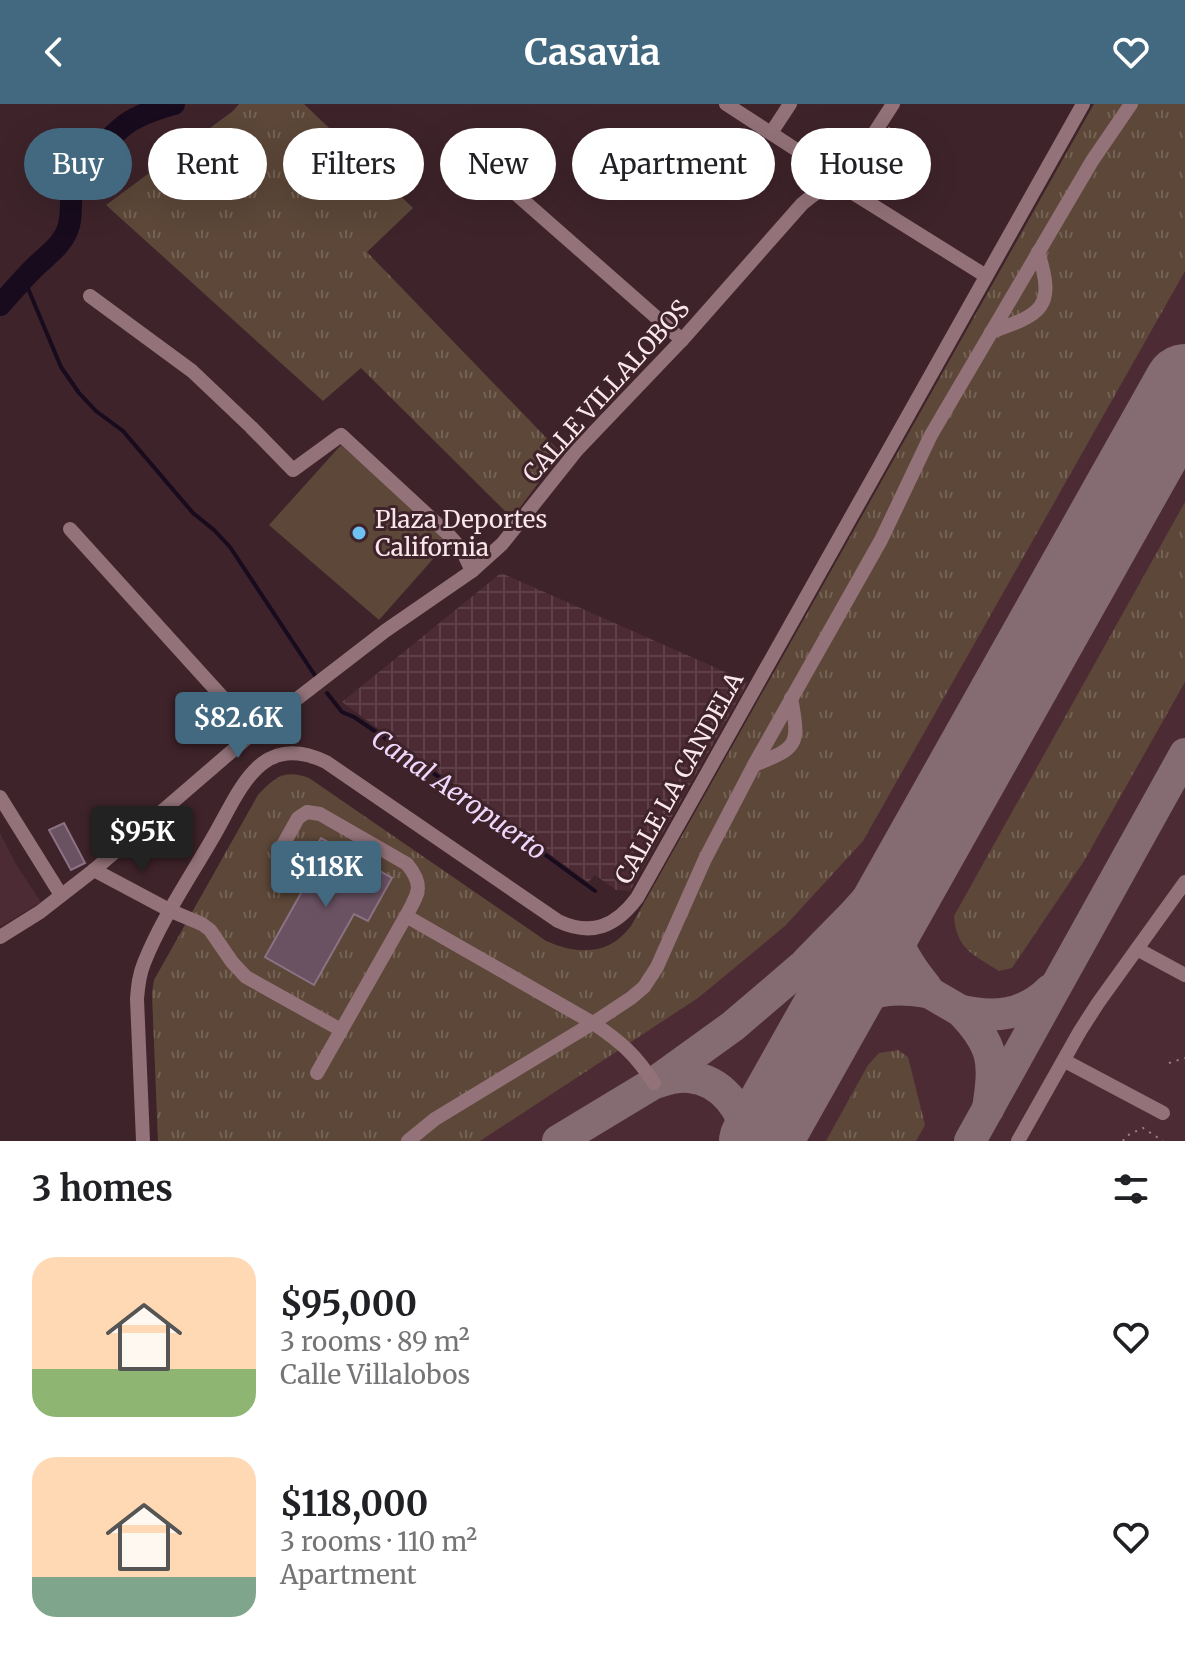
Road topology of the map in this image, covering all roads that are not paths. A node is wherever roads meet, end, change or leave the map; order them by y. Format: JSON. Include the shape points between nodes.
{"nodes":[{"id":1,"x":726,"y":104,"type":"edge"},
{"id":2,"x":790,"y":104,"type":"edge"},
{"id":3,"x":893,"y":104,"type":"edge"},
{"id":4,"x":1083,"y":104,"type":"edge"},
{"id":5,"x":1131,"y":104,"type":"edge"},
{"id":6,"x":763,"y":128,"type":"edge"},
{"id":7,"x":774,"y":128,"type":"edge"},
{"id":8,"x":877,"y":128,"type":"edge"},
{"id":9,"x":523,"y":200,"type":"edge"},
{"id":10,"x":806,"y":200,"type":"edge"},
{"id":11,"x":864,"y":200,"type":"edge"},
{"id":12,"x":1038,"y":252,"type":"junction"},
{"id":13,"x":986,"y":276,"type":"junction"},
{"id":14,"x":90,"y":296,"type":"dead end"},
{"id":15,"x":991,"y":332,"type":"junction"},
{"id":16,"x":682,"y":340,"type":"junction"},
{"id":17,"x":70,"y":529,"type":"dead end"},
{"id":18,"x":472,"y":571,"type":"junction"},
{"id":19,"x":791,"y":698,"type":"junction"},
{"id":20,"x":254,"y":732,"type":"junction"},
{"id":21,"x":754,"y":765,"type":"junction"},
{"id":22,"x":0,"y":797,"type":"edge"},
{"id":23,"x":278,"y":854,"type":"dead end"},
{"id":24,"x":94,"y":870,"type":"junction"},
{"id":25,"x":1184,"y":887,"type":"edge"},
{"id":26,"x":61,"y":895,"type":"junction"},
{"id":27,"x":171,"y":911,"type":"junction"},
{"id":28,"x":406,"y":916,"type":"junction"},
{"id":29,"x":0,"y":937,"type":"edge"},
{"id":30,"x":1137,"y":949,"type":"junction"},
{"id":31,"x":1185,"y":975,"type":"edge"},
{"id":32,"x":593,"y":1023,"type":"junction"},
{"id":33,"x":341,"y":1030,"type":"junction"},
{"id":34,"x":1065,"y":1061,"type":"junction"},
{"id":35,"x":317,"y":1073,"type":"dead end"},
{"id":36,"x":654,"y":1083,"type":"dead end"},
{"id":37,"x":1163,"y":1113,"type":"dead end"},
{"id":38,"x":143,"y":1141,"type":"edge"},
{"id":39,"x":408,"y":1141,"type":"edge"},
{"id":40,"x":1018,"y":1141,"type":"edge"}],
"edges":[{"from":1,"to":6,"type":"street"},
{"from":2,"to":7,"type":"street"},
{"from":3,"to":8,"type":"street"},
{"from":4,"to":13,"type":"street","name":"CALLE LA CANDELA"},
{"from":5,"to":12,"type":"street"},
{"from":9,"to":16,"type":"street"},
{"from":10,"to":16,"type":"street","name":"CALLE VILLALOBOS"},
{"from":11,"to":13,"type":"street"},
{"from":12,"to":15,"type":"street"},
{"from":12,"to":15,"type":"street","via":[[1047,287],[1044,302],[1022,321]]},
{"from":13,"to":27,"type":"street","name":"CALLE LA CANDELA","via":[[637,898],[616,920],[592,928],[558,921],[326,762],[288,752],[263,762],[246,781]]},
{"from":14,"to":18,"type":"street","via":[[192,371],[293,470],[341,435],[447,533]]},
{"from":15,"to":19,"type":"street"},
{"from":16,"to":18,"type":"street","name":"CALLE VILLALOBOS","via":[[577,450],[502,544]]},
{"from":17,"to":20,"type":"street"},
{"from":18,"to":20,"type":"street","name":"CALLE VILLALOBOS"},
{"from":19,"to":21,"type":"street"},
{"from":19,"to":21,"type":"street","via":[[795,741]]},
{"from":20,"to":24,"type":"street","name":"CALLE VILLALOBOS"},
{"from":21,"to":32,"type":"street","via":[[657,967],[644,987]]},
{"from":22,"to":26,"type":"street"},
{"from":23,"to":28,"type":"street","via":[[298,818],[307,812],[320,814],[407,864],[417,877],[418,895]]},
{"from":24,"to":26,"type":"street","name":"CALLE VILLALOBOS"},
{"from":24,"to":27,"type":"street"},
{"from":25,"to":30,"type":"street"},
{"from":26,"to":29,"type":"street","name":"CALLE VILLALOBOS"},
{"from":27,"to":33,"type":"street","via":[[210,930],[246,977]]},
{"from":27,"to":38,"type":"street","name":"CALLE LA CANDELA","via":[[138,981]]},
{"from":28,"to":32,"type":"street"},
{"from":28,"to":33,"type":"street"},
{"from":30,"to":31,"type":"street"},
{"from":30,"to":34,"type":"street"},
{"from":32,"to":36,"type":"street","via":[[622,1043]]},
{"from":32,"to":39,"type":"street","via":[[435,1119]]},
{"from":33,"to":35,"type":"street"},
{"from":34,"to":37,"type":"street"},
{"from":34,"to":40,"type":"street"}]}
